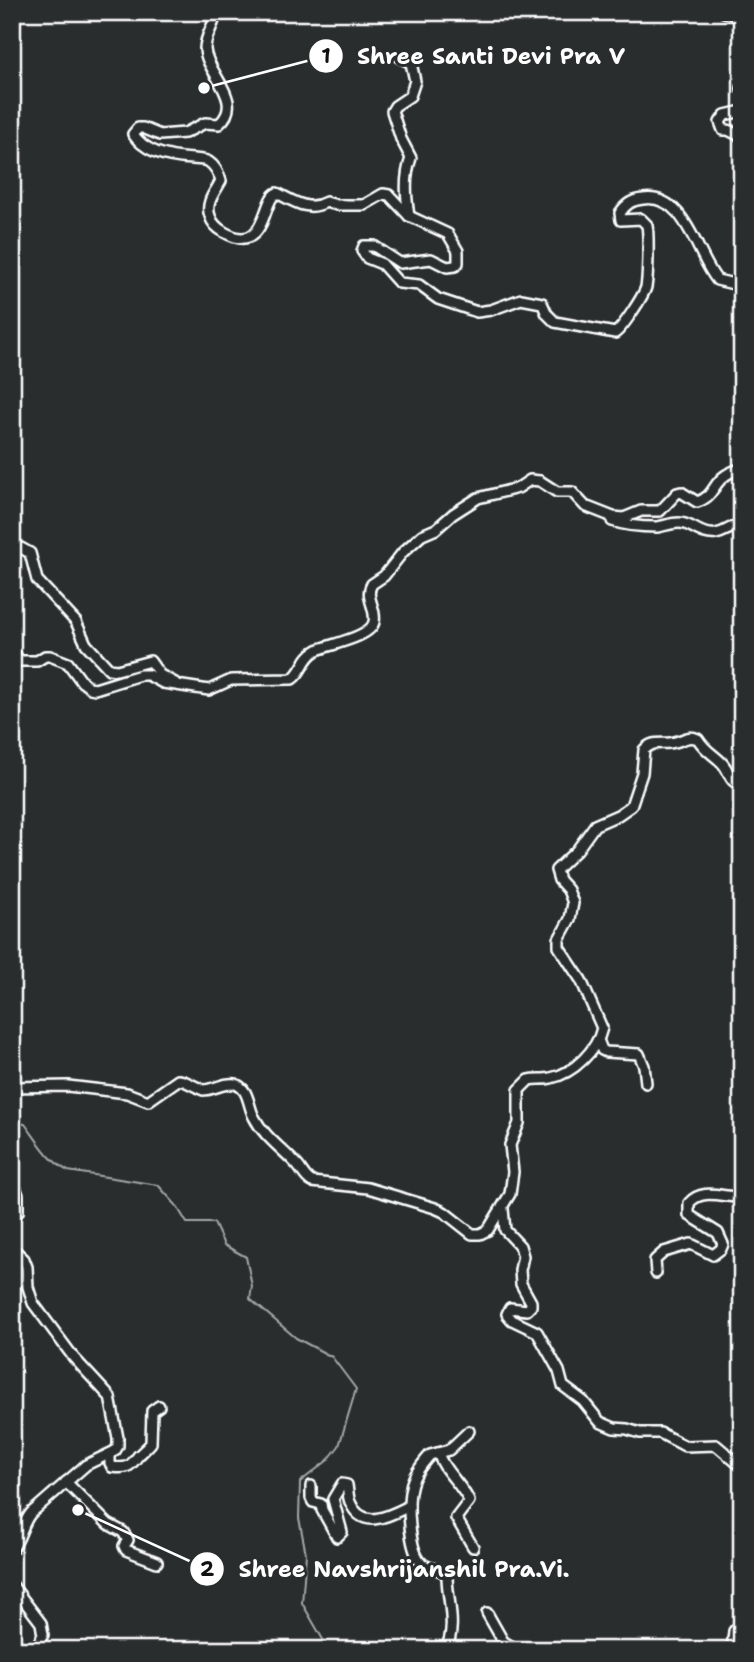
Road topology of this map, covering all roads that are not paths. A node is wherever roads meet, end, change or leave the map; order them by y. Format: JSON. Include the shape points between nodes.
{"nodes":[{"id":1,"x":216,"y":12,"type":"edge"},
{"id":2,"x":724,"y":12,"type":"edge"},
{"id":3,"x":742,"y":15,"type":"edge"},
{"id":4,"x":399,"y":57,"type":"dead end"},
{"id":5,"x":742,"y":111,"type":"edge"},
{"id":6,"x":742,"y":137,"type":"edge"},
{"id":7,"x":409,"y":216,"type":"junction"},
{"id":8,"x":742,"y":286,"type":"edge"},
{"id":9,"x":742,"y":468,"type":"edge"},
{"id":10,"x":606,"y":515,"type":"junction"},
{"id":11,"x":742,"y":526,"type":"edge"},
{"id":12,"x":12,"y":548,"type":"edge"},
{"id":13,"x":12,"y":651,"type":"edge"},
{"id":14,"x":177,"y":684,"type":"junction"},
{"id":15,"x":742,"y":785,"type":"edge"},
{"id":16,"x":598,"y":1040,"type":"junction"},
{"id":17,"x":646,"y":1083,"type":"dead end"},
{"id":18,"x":12,"y":1087,"type":"edge"},
{"id":19,"x":12,"y":1178,"type":"edge"},
{"id":20,"x":742,"y":1197,"type":"edge"},
{"id":21,"x":503,"y":1208,"type":"junction"},
{"id":22,"x":12,"y":1219,"type":"edge"},
{"id":23,"x":14,"y":1251,"type":"edge"},
{"id":24,"x":656,"y":1273,"type":"dead end"},
{"id":25,"x":12,"y":1293,"type":"edge"},
{"id":26,"x":159,"y":1406,"type":"dead end"},
{"id":27,"x":469,"y":1431,"type":"dead end"},
{"id":28,"x":438,"y":1453,"type":"junction"},
{"id":29,"x":110,"y":1454,"type":"junction"},
{"id":30,"x":742,"y":1467,"type":"edge"},
{"id":31,"x":66,"y":1482,"type":"junction"},
{"id":32,"x":311,"y":1486,"type":"dead end"},
{"id":33,"x":409,"y":1506,"type":"junction"},
{"id":34,"x":473,"y":1547,"type":"dead end"},
{"id":35,"x":12,"y":1549,"type":"edge"},
{"id":36,"x":157,"y":1562,"type":"dead end"},
{"id":37,"x":12,"y":1585,"type":"edge"},
{"id":38,"x":487,"y":1613,"type":"dead end"},
{"id":39,"x":742,"y":1623,"type":"edge"},
{"id":40,"x":742,"y":1636,"type":"edge"},
{"id":41,"x":506,"y":1646,"type":"edge"},
{"id":42,"x":34,"y":1650,"type":"edge"},
{"id":43,"x":445,"y":1650,"type":"edge"},
{"id":44,"x":518,"y":1650,"type":"edge"},
{"id":45,"x":732,"y":1650,"type":"edge"}],
"edges":[{"from":1,"to":7,"type":"street","via":[[205,47],[227,97],[223,120],[181,134],[160,135],[143,128],[133,134],[150,149],[205,160],[215,168],[221,181],[208,213],[218,228],[233,237],[248,237],[263,224],[270,198],[277,193],[315,207],[326,202],[364,205],[389,195]]},
{"from":2,"to":3,"type":"street"},
{"from":4,"to":7,"type":"street","via":[[411,63],[415,78],[410,96],[392,111],[411,158],[405,196]]},
{"from":5,"to":6,"type":"street","via":[[720,121],[723,130]]},
{"from":7,"to":8,"type":"street","via":[[448,234],[458,251],[455,266],[431,260],[400,263],[368,244],[364,255],[382,264],[399,283],[419,285],[438,299],[477,312],[526,298],[542,303],[555,322],[608,333],[619,331],[646,289],[648,232],[641,219],[621,220],[620,213],[631,201],[646,198],[659,200],[680,217],[717,280]]},
{"from":9,"to":10,"type":"street","via":[[726,474],[710,496],[701,500],[681,492],[660,511],[641,510],[620,518]]},
{"from":10,"to":11,"type":"street","via":[[622,524],[658,527],[682,523],[708,534]]},
{"from":10,"to":14,"type":"street","via":[[585,506],[572,492],[557,492],[535,480],[478,498],[422,535],[372,584],[374,622],[365,634],[307,656],[292,679],[231,680],[209,690]]},
{"from":12,"to":14,"type":"street","via":[[30,553],[37,580],[76,622],[86,644],[108,670],[150,662],[160,675]]},
{"from":13,"to":14,"type":"street","via":[[20,661],[37,662],[50,656],[68,663],[89,688],[140,675]]},
{"from":15,"to":16,"type":"street","via":[[731,780],[723,763],[692,736],[650,744],[644,750],[631,806],[595,825],[556,870],[573,903],[559,947],[581,980],[602,1028]]},
{"from":16,"to":17,"type":"street","via":[[606,1052],[639,1054]]},
{"from":16,"to":21,"type":"street","via":[[578,1064],[552,1078],[529,1080],[519,1090],[519,1123],[510,1145],[512,1184]]},
{"from":18,"to":21,"type":"street","via":[[68,1086],[127,1093],[148,1101],[178,1080],[203,1090],[237,1085],[265,1132],[312,1182],[368,1188],[435,1208],[476,1235],[488,1230]]},
{"from":19,"to":22,"type":"street","via":[[18,1212]]},
{"from":20,"to":24,"type":"street","via":[[705,1194],[694,1198],[689,1215],[718,1233],[721,1249],[713,1255],[691,1244],[664,1252],[655,1259]]},
{"from":21,"to":30,"type":"street","via":[[505,1230],[520,1246],[521,1284],[531,1302],[527,1310],[510,1308],[507,1314],[537,1332],[566,1390],[607,1426],[660,1433],[685,1446],[716,1445]]},
{"from":23,"to":25,"type":"street","via":[[18,1281]]},
{"from":23,"to":29,"type":"street","via":[[27,1267],[33,1303],[110,1397],[118,1438],[118,1446]]},
{"from":26,"to":29,"type":"street","via":[[152,1411],[151,1443],[134,1464],[112,1467]]},
{"from":27,"to":28,"type":"street","via":[[449,1450]]},
{"from":28,"to":33,"type":"street","via":[[430,1454],[415,1475]]},
{"from":28,"to":34,"type":"street","via":[[469,1501],[456,1518]]},
{"from":29,"to":31,"type":"street","via":[[86,1465]]},
{"from":31,"to":35,"type":"street","via":[[26,1519]]},
{"from":31,"to":36,"type":"street","via":[[108,1524],[126,1535],[126,1550]]},
{"from":32,"to":33,"type":"street","via":[[313,1502],[321,1504],[337,1537],[342,1532],[333,1499],[342,1484],[347,1485],[351,1504],[363,1519],[382,1518]]},
{"from":33,"to":43,"type":"street","via":[[419,1560],[447,1576],[451,1616],[450,1642]]},
{"from":37,"to":42,"type":"street","via":[[41,1623],[43,1634]]},
{"from":38,"to":41,"type":"street"},
{"from":39,"to":45,"type":"street","via":[[734,1631]]},
{"from":40,"to":45,"type":"street"},
{"from":41,"to":44,"type":"street"}]}
